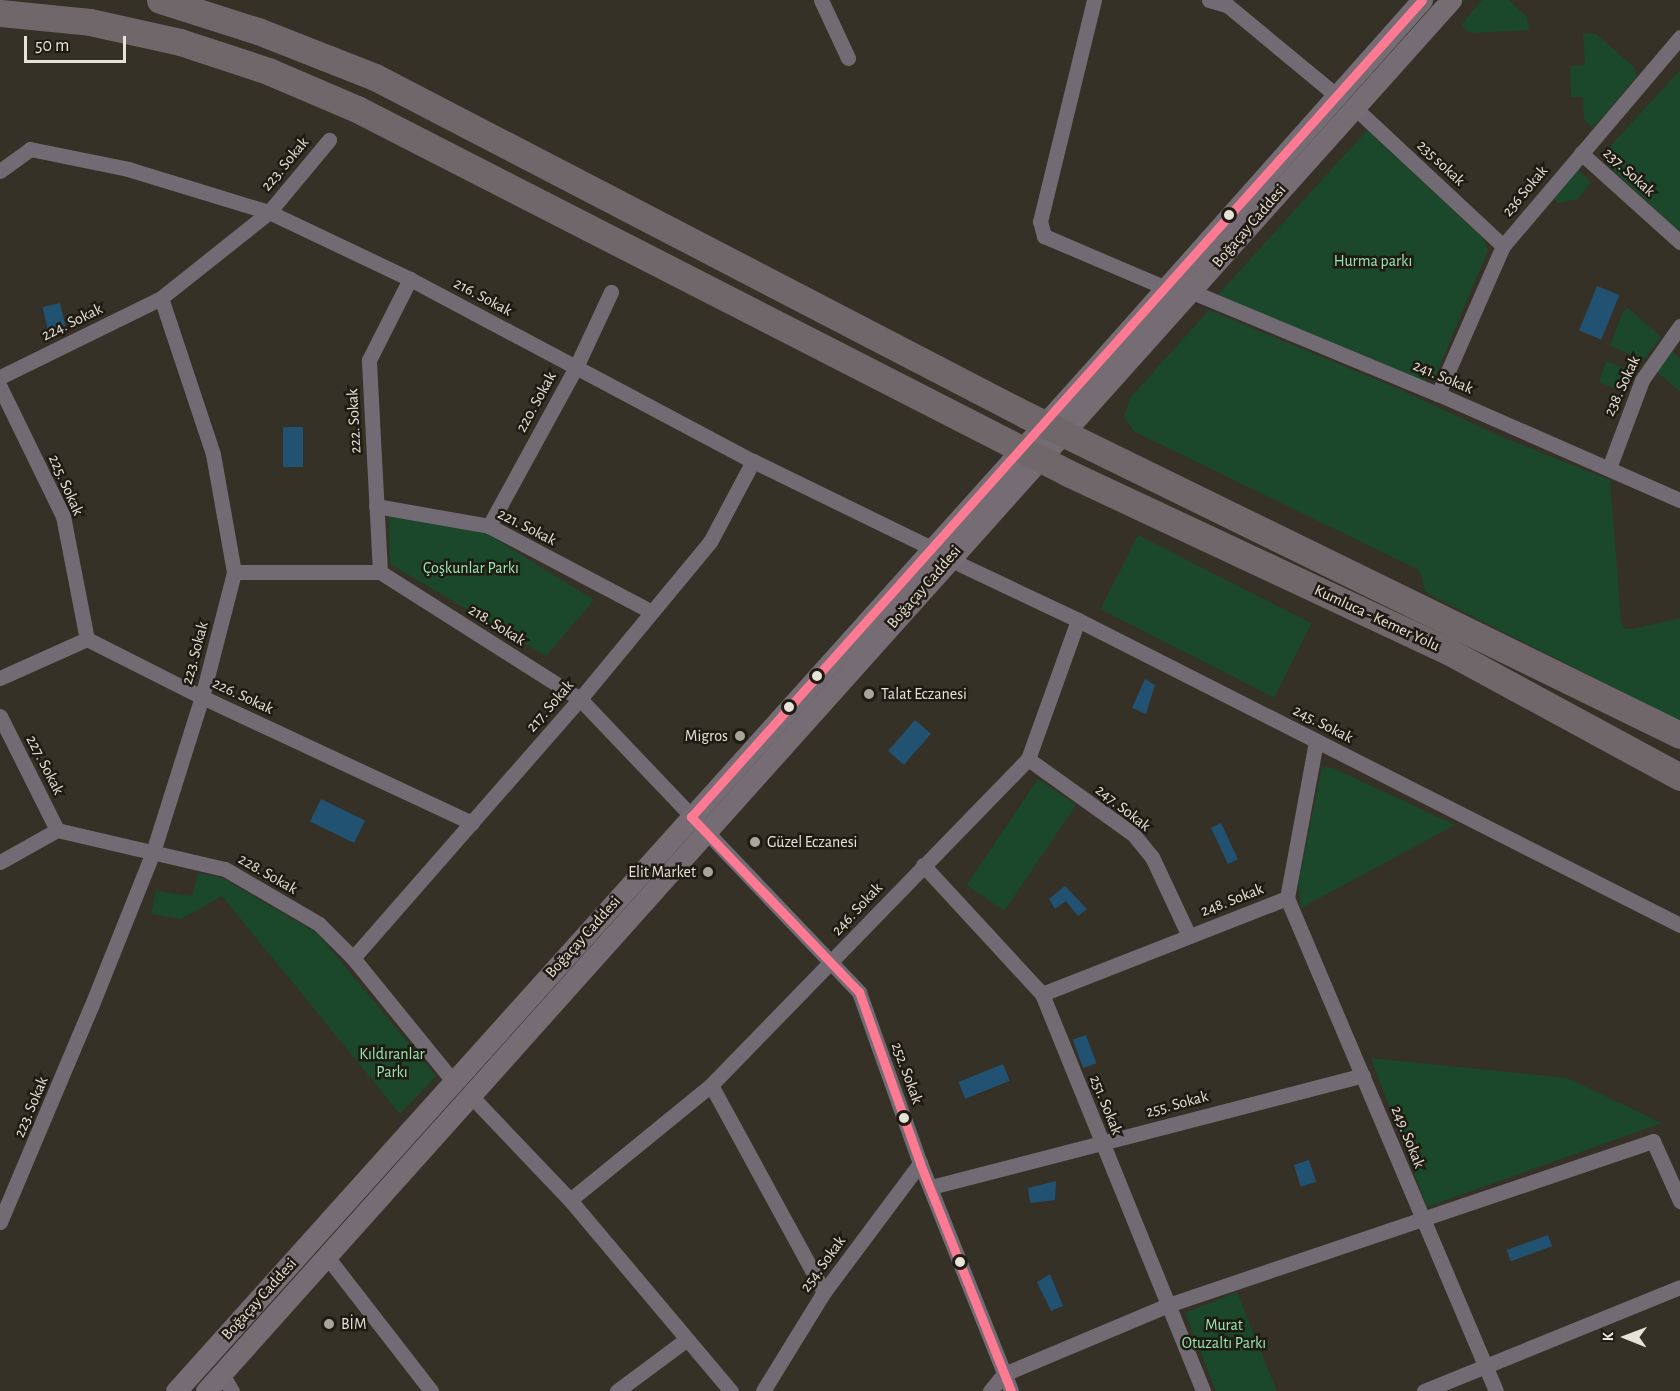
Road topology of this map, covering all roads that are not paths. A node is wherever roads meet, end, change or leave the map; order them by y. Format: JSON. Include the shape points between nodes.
{"nodes":[{"id":1,"x":160,"y":0,"type":"edge"},
{"id":2,"x":821,"y":0,"type":"edge"},
{"id":3,"x":1094,"y":0,"type":"edge"},
{"id":4,"x":1209,"y":0,"type":"edge"},
{"id":5,"x":1422,"y":0,"type":"edge"},
{"id":6,"x":1451,"y":0,"type":"edge"},
{"id":7,"x":0,"y":13,"type":"edge"},
{"id":8,"x":1680,"y":37,"type":"edge"},
{"id":9,"x":848,"y":58,"type":"dead end"},
{"id":10,"x":1345,"y":102,"type":"junction"},
{"id":11,"x":329,"y":140,"type":"dead end"},
{"id":12,"x":1581,"y":153,"type":"junction"},
{"id":13,"x":0,"y":171,"type":"edge"},
{"id":14,"x":269,"y":212,"type":"junction"},
{"id":15,"x":1680,"y":242,"type":"edge"},
{"id":16,"x":1503,"y":246,"type":"junction"},
{"id":17,"x":410,"y":279,"type":"junction"},
{"id":18,"x":1166,"y":288,"type":"junction"},
{"id":19,"x":1190,"y":291,"type":"junction"},
{"id":20,"x":611,"y":292,"type":"dead end"},
{"id":21,"x":161,"y":298,"type":"junction"},
{"id":22,"x":1680,"y":326,"type":"edge"},
{"id":23,"x":576,"y":367,"type":"junction"},
{"id":24,"x":0,"y":377,"type":"edge"},
{"id":25,"x":0,"y":387,"type":"edge"},
{"id":26,"x":1438,"y":394,"type":"junction"},
{"id":27,"x":753,"y":461,"type":"junction"},
{"id":28,"x":1609,"y":468,"type":"junction"},
{"id":29,"x":1680,"y":500,"type":"edge"},
{"id":30,"x":376,"y":506,"type":"junction"},
{"id":31,"x":489,"y":526,"type":"junction"},
{"id":32,"x":940,"y":553,"type":"junction"},
{"id":33,"x":234,"y":572,"type":"junction"},
{"id":34,"x":380,"y":572,"type":"junction"},
{"id":35,"x":652,"y":612,"type":"junction"},
{"id":36,"x":1078,"y":620,"type":"junction"},
{"id":37,"x":87,"y":639,"type":"junction"},
{"id":38,"x":0,"y":678,"type":"edge"},
{"id":39,"x":202,"y":697,"type":"junction"},
{"id":40,"x":580,"y":699,"type":"junction"},
{"id":41,"x":0,"y":716,"type":"edge"},
{"id":42,"x":1680,"y":735,"type":"edge"},
{"id":43,"x":1316,"y":741,"type":"junction"},
{"id":44,"x":1028,"y":759,"type":"junction"},
{"id":45,"x":1680,"y":777,"type":"edge"},
{"id":46,"x":691,"y":817,"type":"junction"},
{"id":47,"x":472,"y":823,"type":"junction"},
{"id":48,"x":57,"y":830,"type":"junction"},
{"id":49,"x":707,"y":835,"type":"junction"},
{"id":50,"x":153,"y":852,"type":"junction"},
{"id":51,"x":0,"y":862,"type":"edge"},
{"id":52,"x":923,"y":865,"type":"junction"},
{"id":53,"x":1287,"y":898,"type":"junction"},
{"id":54,"x":1680,"y":925,"type":"edge"},
{"id":55,"x":1189,"y":936,"type":"junction"},
{"id":56,"x":353,"y":958,"type":"junction"},
{"id":57,"x":830,"y":963,"type":"junction"},
{"id":58,"x":1042,"y":994,"type":"junction"},
{"id":59,"x":1363,"y":1075,"type":"junction"},
{"id":60,"x":453,"y":1081,"type":"junction"},
{"id":61,"x":711,"y":1085,"type":"junction"},
{"id":62,"x":471,"y":1096,"type":"junction"},
{"id":63,"x":1102,"y":1143,"type":"junction"},
{"id":64,"x":920,"y":1163,"type":"junction"},
{"id":65,"x":931,"y":1187,"type":"junction"},
{"id":66,"x":570,"y":1200,"type":"junction"},
{"id":67,"x":1680,"y":1201,"type":"edge"},
{"id":68,"x":1423,"y":1221,"type":"junction"},
{"id":69,"x":0,"y":1222,"type":"edge"},
{"id":70,"x":328,"y":1258,"type":"junction"},
{"id":71,"x":1680,"y":1287,"type":"edge"},
{"id":72,"x":824,"y":1292,"type":"junction"},
{"id":73,"x":1168,"y":1305,"type":"junction"},
{"id":74,"x":687,"y":1338,"type":"junction"},
{"id":75,"x":1485,"y":1367,"type":"junction"},
{"id":76,"x":1004,"y":1374,"type":"junction"},
{"id":77,"x":227,"y":1383,"type":"edge"},
{"id":78,"x":176,"y":1391,"type":"edge"},
{"id":79,"x":206,"y":1391,"type":"edge"},
{"id":80,"x":431,"y":1391,"type":"edge"},
{"id":81,"x":617,"y":1391,"type":"edge"},
{"id":82,"x":731,"y":1391,"type":"edge"},
{"id":83,"x":763,"y":1391,"type":"edge"},
{"id":84,"x":990,"y":1391,"type":"edge"},
{"id":85,"x":1011,"y":1391,"type":"edge"},
{"id":86,"x":1203,"y":1391,"type":"edge"},
{"id":87,"x":1424,"y":1391,"type":"edge"},
{"id":88,"x":1496,"y":1391,"type":"edge"}],
"edges":[{"from":1,"to":42,"type":"highway","name":"Kumluca - Kemer Yolu","via":[[258,31],[375,77],[1026,415]]},
{"from":2,"to":9,"type":"street"},
{"from":3,"to":18,"type":"street","via":[[1040,221],[1042,229],[1044,236]]},
{"from":4,"to":10,"type":"street","name":"235 sokak","via":[[1227,5]]},
{"from":5,"to":10,"type":"main road","name":"Boğaçay Caddesi"},
{"from":6,"to":10,"type":"main road","name":"Boğaçay Caddesi"},
{"from":7,"to":45,"type":"highway","name":"Kumluca - Kemer Yolu","via":[[90,22],[180,42],[278,75],[357,109],[1003,441],[1448,651]]},
{"from":8,"to":12,"type":"street","name":"236 Sokak"},
{"from":10,"to":16,"type":"street","name":"235 sokak"},
{"from":10,"to":18,"type":"main road","name":"Boğaçay Caddesi"},
{"from":10,"to":19,"type":"main road","name":"Boğaçay Caddesi"},
{"from":11,"to":14,"type":"street","name":"223. Sokak"},
{"from":12,"to":15,"type":"street","name":"237. Sokak"},
{"from":12,"to":16,"type":"street","name":"236 Sokak"},
{"from":13,"to":14,"type":"street","name":"216. Sokak","via":[[30,149],[128,169]]},
{"from":14,"to":17,"type":"street","name":"216. Sokak"},
{"from":14,"to":21,"type":"street","name":"223. Sokak"},
{"from":16,"to":26,"type":"street","name":"236 Sokak"},
{"from":17,"to":23,"type":"street","name":"216. Sokak"},
{"from":17,"to":30,"type":"street","name":"222. Sokak","via":[[369,360]]},
{"from":18,"to":32,"type":"main road","name":"Boğaçay Caddesi"},
{"from":19,"to":26,"type":"street","name":"241. Sokak"},
{"from":19,"to":32,"type":"main road","name":"Boğaçay Caddesi"},
{"from":20,"to":23,"type":"street","name":"220. Sokak"},
{"from":21,"to":24,"type":"street","name":"224. Sokak"},
{"from":21,"to":33,"type":"street","name":"223. Sokak","via":[[213,454]]},
{"from":22,"to":28,"type":"street","name":"238. Sokak","via":[[1642,380]]},
{"from":23,"to":27,"type":"street","name":"216. Sokak"},
{"from":23,"to":31,"type":"street","name":"220. Sokak"},
{"from":25,"to":37,"type":"street","name":"225. Sokak","via":[[63,516]]},
{"from":26,"to":28,"type":"street","name":"241. Sokak"},
{"from":27,"to":32,"type":"street","name":"216. Sokak"},
{"from":27,"to":35,"type":"street","name":"217. Sokak","via":[[710,542]]},
{"from":28,"to":29,"type":"street","name":"241. Sokak"},
{"from":30,"to":31,"type":"street","name":"221. Sokak"},
{"from":30,"to":34,"type":"street","name":"222. Sokak"},
{"from":31,"to":35,"type":"street","name":"221. Sokak"},
{"from":32,"to":36,"type":"street","name":"245. Sokak"},
{"from":32,"to":46,"type":"main road","name":"Boğaçay Caddesi"},
{"from":32,"to":49,"type":"main road","name":"Boğaçay Caddesi"},
{"from":33,"to":34,"type":"street"},
{"from":33,"to":39,"type":"street","name":"223. Sokak"},
{"from":34,"to":40,"type":"street","name":"218. Sokak"},
{"from":35,"to":40,"type":"street","name":"217. Sokak"},
{"from":36,"to":43,"type":"street","name":"245. Sokak"},
{"from":36,"to":44,"type":"street","name":"246. Sokak"},
{"from":37,"to":38,"type":"street"},
{"from":37,"to":39,"type":"street","name":"226. Sokak"},
{"from":39,"to":47,"type":"street","name":"226. Sokak"},
{"from":39,"to":50,"type":"street","name":"223. Sokak"},
{"from":40,"to":46,"type":"street","name":"218. Sokak"},
{"from":40,"to":47,"type":"street","name":"217. Sokak"},
{"from":41,"to":48,"type":"street","name":"227. Sokak"},
{"from":43,"to":53,"type":"street","name":"248. Sokak"},
{"from":43,"to":54,"type":"street","name":"245. Sokak"},
{"from":44,"to":52,"type":"street","name":"246. Sokak"},
{"from":44,"to":55,"type":"street","name":"247. Sokak","via":[[1134,835],[1152,858]]},
{"from":46,"to":49,"type":"street","name":"252. Sokak"},
{"from":46,"to":60,"type":"main road","name":"Boğaçay Caddesi"},
{"from":47,"to":56,"type":"street","name":"217. Sokak"},
{"from":48,"to":50,"type":"street","name":"228. Sokak"},
{"from":48,"to":51,"type":"street"},
{"from":49,"to":57,"type":"street","name":"252. Sokak"},
{"from":49,"to":62,"type":"main road","name":"Boğaçay Caddesi"},
{"from":50,"to":56,"type":"street","name":"228. Sokak","via":[[225,869],[319,924]]},
{"from":50,"to":69,"type":"street","name":"223. Sokak"},
{"from":52,"to":57,"type":"street","name":"246. Sokak"},
{"from":52,"to":58,"type":"street","name":"251. Sokak"},
{"from":53,"to":55,"type":"street","name":"248. Sokak"},
{"from":53,"to":59,"type":"street","name":"249. Sokak"},
{"from":55,"to":58,"type":"street","name":"248. Sokak"},
{"from":56,"to":60,"type":"street","name":"228. Sokak"},
{"from":57,"to":61,"type":"street","name":"246. Sokak"},
{"from":57,"to":64,"type":"street","name":"252. Sokak","via":[[859,992]]},
{"from":58,"to":63,"type":"street","name":"251. Sokak"},
{"from":59,"to":63,"type":"street","name":"255. Sokak"},
{"from":59,"to":68,"type":"street","name":"249. Sokak"},
{"from":60,"to":78,"type":"main road","name":"Boğaçay Caddesi"},
{"from":61,"to":66,"type":"street","name":"246. Sokak"},
{"from":61,"to":72,"type":"street"},
{"from":62,"to":66,"type":"street"},
{"from":62,"to":70,"type":"main road","name":"Boğaçay Caddesi"},
{"from":63,"to":65,"type":"street","name":"255. Sokak"},
{"from":63,"to":73,"type":"street","name":"251. Sokak"},
{"from":64,"to":65,"type":"street","name":"252. Sokak"},
{"from":64,"to":72,"type":"street","name":"254. Sokak"},
{"from":65,"to":76,"type":"street","name":"252. Sokak"},
{"from":66,"to":74,"type":"street"},
{"from":67,"to":68,"type":"street","via":[[1653,1142]]},
{"from":68,"to":73,"type":"street"},
{"from":68,"to":75,"type":"street","name":"249. Sokak"},
{"from":70,"to":77,"type":"main road","name":"Boğaçay Caddesi"},
{"from":70,"to":80,"type":"street"},
{"from":71,"to":75,"type":"street"},
{"from":72,"to":83,"type":"street","name":"254. Sokak"},
{"from":73,"to":76,"type":"street"},
{"from":73,"to":86,"type":"street","name":"251. Sokak"},
{"from":74,"to":81,"type":"street"},
{"from":74,"to":82,"type":"street"},
{"from":75,"to":87,"type":"street"},
{"from":75,"to":88,"type":"street","name":"249. Sokak"},
{"from":76,"to":84,"type":"street"},
{"from":76,"to":85,"type":"street","name":"252. Sokak"},
{"from":77,"to":79,"type":"main road","name":"Boğaçay Caddesi"}]}
